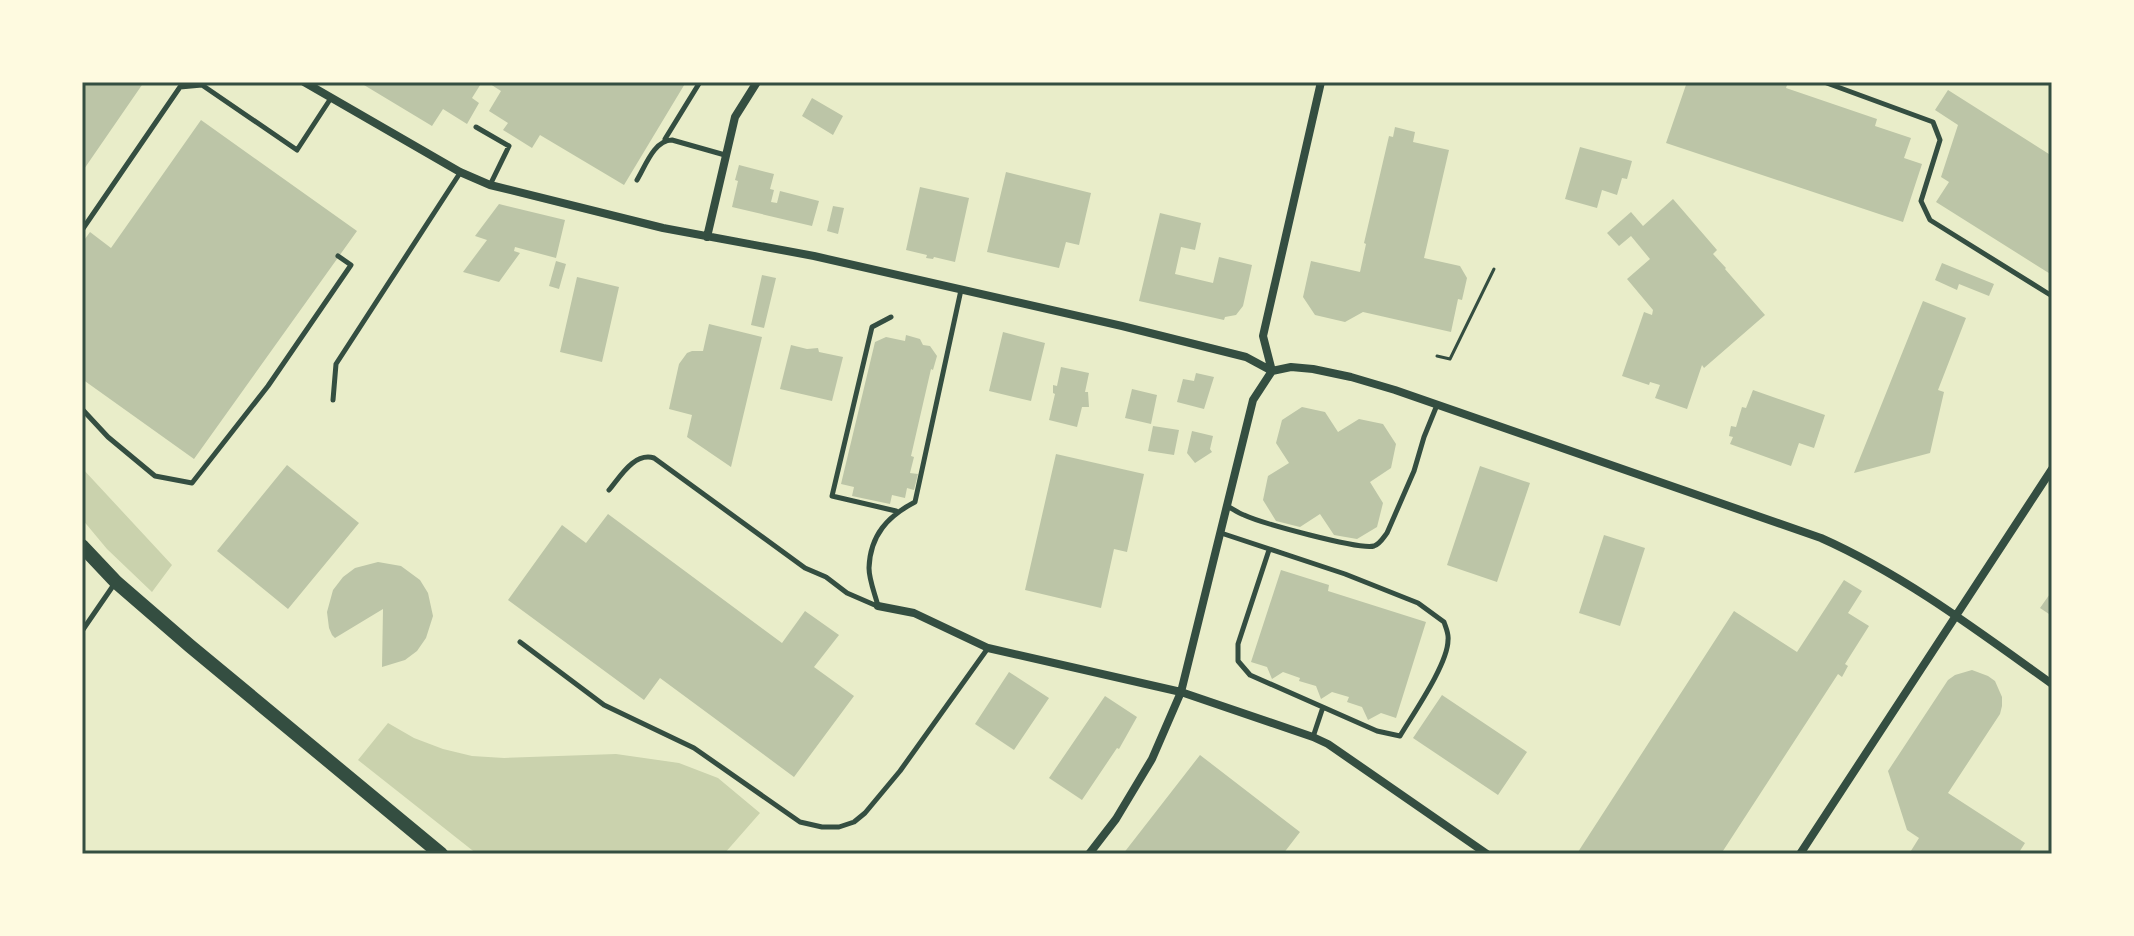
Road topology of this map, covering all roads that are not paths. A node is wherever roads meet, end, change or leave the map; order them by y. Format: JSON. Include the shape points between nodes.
{"nodes":[{"id":1,"x":304,"y":82,"type":"edge"},
{"id":2,"x":700,"y":82,"type":"edge"},
{"id":3,"x":757,"y":82,"type":"edge"},
{"id":4,"x":1321,"y":82,"type":"edge"},
{"id":5,"x":1824,"y":82,"type":"edge"},
{"id":6,"x":331,"y":98,"type":"junction"},
{"id":7,"x":476,"y":127,"type":"dead end"},
{"id":8,"x":665,"y":140,"type":"junction"},
{"id":9,"x":726,"y":155,"type":"junction"},
{"id":10,"x":460,"y":172,"type":"junction"},
{"id":11,"x":637,"y":180,"type":"dead end"},
{"id":12,"x":490,"y":185,"type":"junction"},
{"id":13,"x":82,"y":230,"type":"edge"},
{"id":14,"x":707,"y":237,"type":"junction"},
{"id":15,"x":338,"y":256,"type":"dead end"},
{"id":16,"x":961,"y":290,"type":"junction"},
{"id":17,"x":2052,"y":296,"type":"edge"},
{"id":18,"x":891,"y":317,"type":"dead end"},
{"id":19,"x":1272,"y":371,"type":"junction"},
{"id":20,"x":333,"y":400,"type":"dead end"},
{"id":21,"x":1437,"y":405,"type":"junction"},
{"id":22,"x":82,"y":409,"type":"edge"},
{"id":23,"x":2052,"y":469,"type":"edge"},
{"id":24,"x":609,"y":490,"type":"dead end"},
{"id":25,"x":1226,"y":505,"type":"junction"},
{"id":26,"x":897,"y":511,"type":"junction"},
{"id":27,"x":1220,"y":533,"type":"junction"},
{"id":28,"x":82,"y":546,"type":"edge"},
{"id":29,"x":1269,"y":550,"type":"junction"},
{"id":30,"x":116,"y":582,"type":"junction"},
{"id":31,"x":878,"y":606,"type":"junction"},
{"id":32,"x":1955,"y":615,"type":"junction"},
{"id":33,"x":82,"y":631,"type":"edge"},
{"id":34,"x":520,"y":642,"type":"dead end"},
{"id":35,"x":988,"y":648,"type":"junction"},
{"id":36,"x":2052,"y":684,"type":"edge"},
{"id":37,"x":1181,"y":692,"type":"junction"},
{"id":38,"x":1323,"y":707,"type":"junction"},
{"id":39,"x":1313,"y":737,"type":"junction"},
{"id":40,"x":441,"y":854,"type":"edge"},
{"id":41,"x":1089,"y":854,"type":"edge"},
{"id":42,"x":1487,"y":854,"type":"edge"},
{"id":43,"x":1800,"y":854,"type":"edge"}],
"edges":[{"from":1,"to":6,"type":"street"},
{"from":2,"to":8,"type":"lane"},
{"from":3,"to":9,"type":"street","via":[[735,117]]},
{"from":4,"to":19,"type":"street","via":[[1263,336]]},
{"from":5,"to":17,"type":"lane","via":[[1933,122],[1940,140],[1921,201],[1930,220]]},
{"from":6,"to":10,"type":"street"},
{"from":6,"to":13,"type":"lane","via":[[297,150],[202,85],[180,87]]},
{"from":7,"to":12,"type":"lane","via":[[509,146]]},
{"from":8,"to":9,"type":"lane"},
{"from":8,"to":11,"type":"lane"},
{"from":9,"to":14,"type":"street"},
{"from":10,"to":12,"type":"street"},
{"from":10,"to":20,"type":"lane","via":[[336,364]]},
{"from":12,"to":14,"type":"street"},
{"from":14,"to":16,"type":"street"},
{"from":15,"to":22,"type":"lane","via":[[351,265],[268,386],[192,483],[155,476]]},
{"from":16,"to":19,"type":"street","via":[[1246,357]]},
{"from":16,"to":26,"type":"lane","via":[[915,502]]},
{"from":18,"to":26,"type":"lane","via":[[872,327],[832,496]]},
{"from":19,"to":21,"type":"street","via":[[1313,369]]},
{"from":19,"to":25,"type":"street","via":[[1253,400]]},
{"from":21,"to":25,"type":"lane","via":[[1387,533],[1372,547],[1246,516]]},
{"from":21,"to":32,"type":"street","via":[[1821,538],[1864,558]]},
{"from":23,"to":32,"type":"street"},
{"from":24,"to":31,"type":"lane","via":[[633,462],[654,458],[805,568]]},
{"from":25,"to":27,"type":"street"},
{"from":26,"to":31,"type":"lane","via":[[873,545],[869,569]]},
{"from":27,"to":29,"type":"lane"},
{"from":27,"to":37,"type":"street"},
{"from":28,"to":30,"type":"main road"},
{"from":29,"to":38,"type":"lane","via":[[1238,644],[1238,661],[1250,675]]},
{"from":29,"to":38,"type":"lane","via":[[1418,603],[1447,630],[1447,651],[1400,736]]},
{"from":30,"to":33,"type":"lane"},
{"from":30,"to":40,"type":"main road"},
{"from":31,"to":35,"type":"street","via":[[914,613]]},
{"from":32,"to":36,"type":"street"},
{"from":32,"to":43,"type":"street"},
{"from":34,"to":35,"type":"lane","via":[[604,705],[694,748],[800,822],[822,827],[839,827],[865,813]]},
{"from":35,"to":37,"type":"street"},
{"from":37,"to":39,"type":"street"},
{"from":37,"to":41,"type":"street","via":[[1152,759]]},
{"from":38,"to":39,"type":"lane"},
{"from":39,"to":42,"type":"street"}]}
